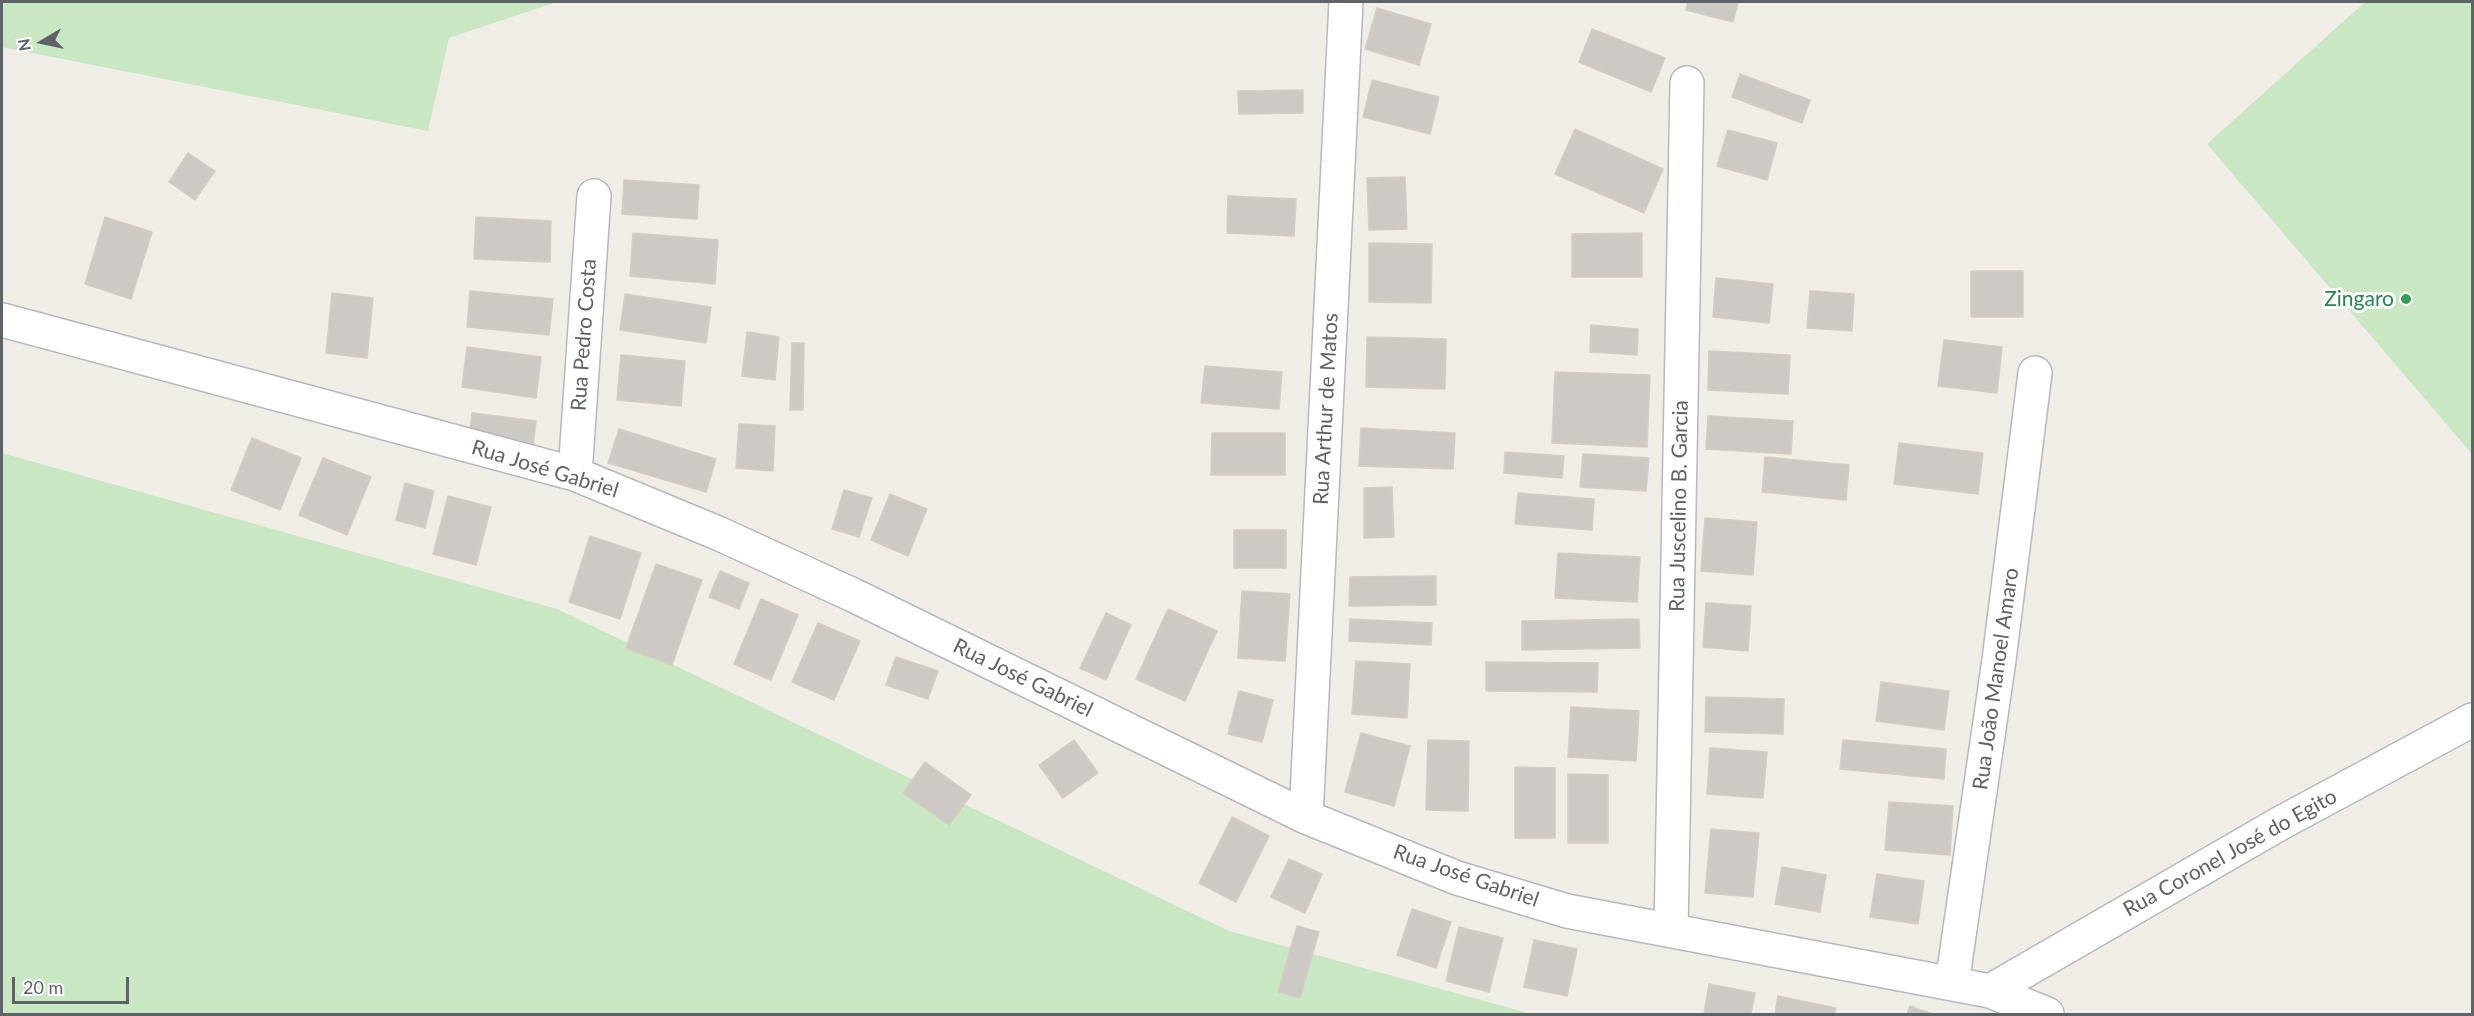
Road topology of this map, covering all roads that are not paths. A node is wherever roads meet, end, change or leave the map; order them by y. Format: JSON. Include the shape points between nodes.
{"nodes":[{"id":1,"x":1346,"y":2,"type":"edge"},
{"id":2,"x":1687,"y":83,"type":"dead end"},
{"id":3,"x":594,"y":195,"type":"dead end"},
{"id":4,"x":2,"y":320,"type":"edge"},
{"id":5,"x":2035,"y":373,"type":"dead end"},
{"id":6,"x":574,"y":474,"type":"junction"},
{"id":7,"x":2472,"y":720,"type":"edge"},
{"id":8,"x":1306,"y":817,"type":"junction"},
{"id":9,"x":1671,"y":930,"type":"junction"},
{"id":10,"x":1953,"y":984,"type":"junction"},
{"id":11,"x":1990,"y":991,"type":"junction"},
{"id":12,"x":2047,"y":1014,"type":"edge"}],
"edges":[{"from":1,"to":8,"type":"street","name":"Rua Arthur de Matos"},
{"from":2,"to":9,"type":"street","name":"Rua Juscelino B. Garcia"},
{"from":3,"to":6,"type":"street","name":"Rua Pedro Costa"},
{"from":4,"to":6,"type":"street","name":"Rua José Gabriel"},
{"from":5,"to":10,"type":"street","name":"Rua João Manoel Amaro","via":[[2000,660]]},
{"from":6,"to":8,"type":"street","name":"Rua José Gabriel","via":[[720,534],[853,595]]},
{"from":7,"to":11,"type":"street","name":"Rua Coronel José do Egito","via":[[2279,824]]},
{"from":8,"to":9,"type":"street","name":"Rua José Gabriel","via":[[1457,878],[1568,911]]},
{"from":9,"to":10,"type":"street","name":"Rua José Gabriel"},
{"from":10,"to":11,"type":"street","name":"Rua José Gabriel"},
{"from":11,"to":12,"type":"street","name":"Rua José Gabriel"}]}
